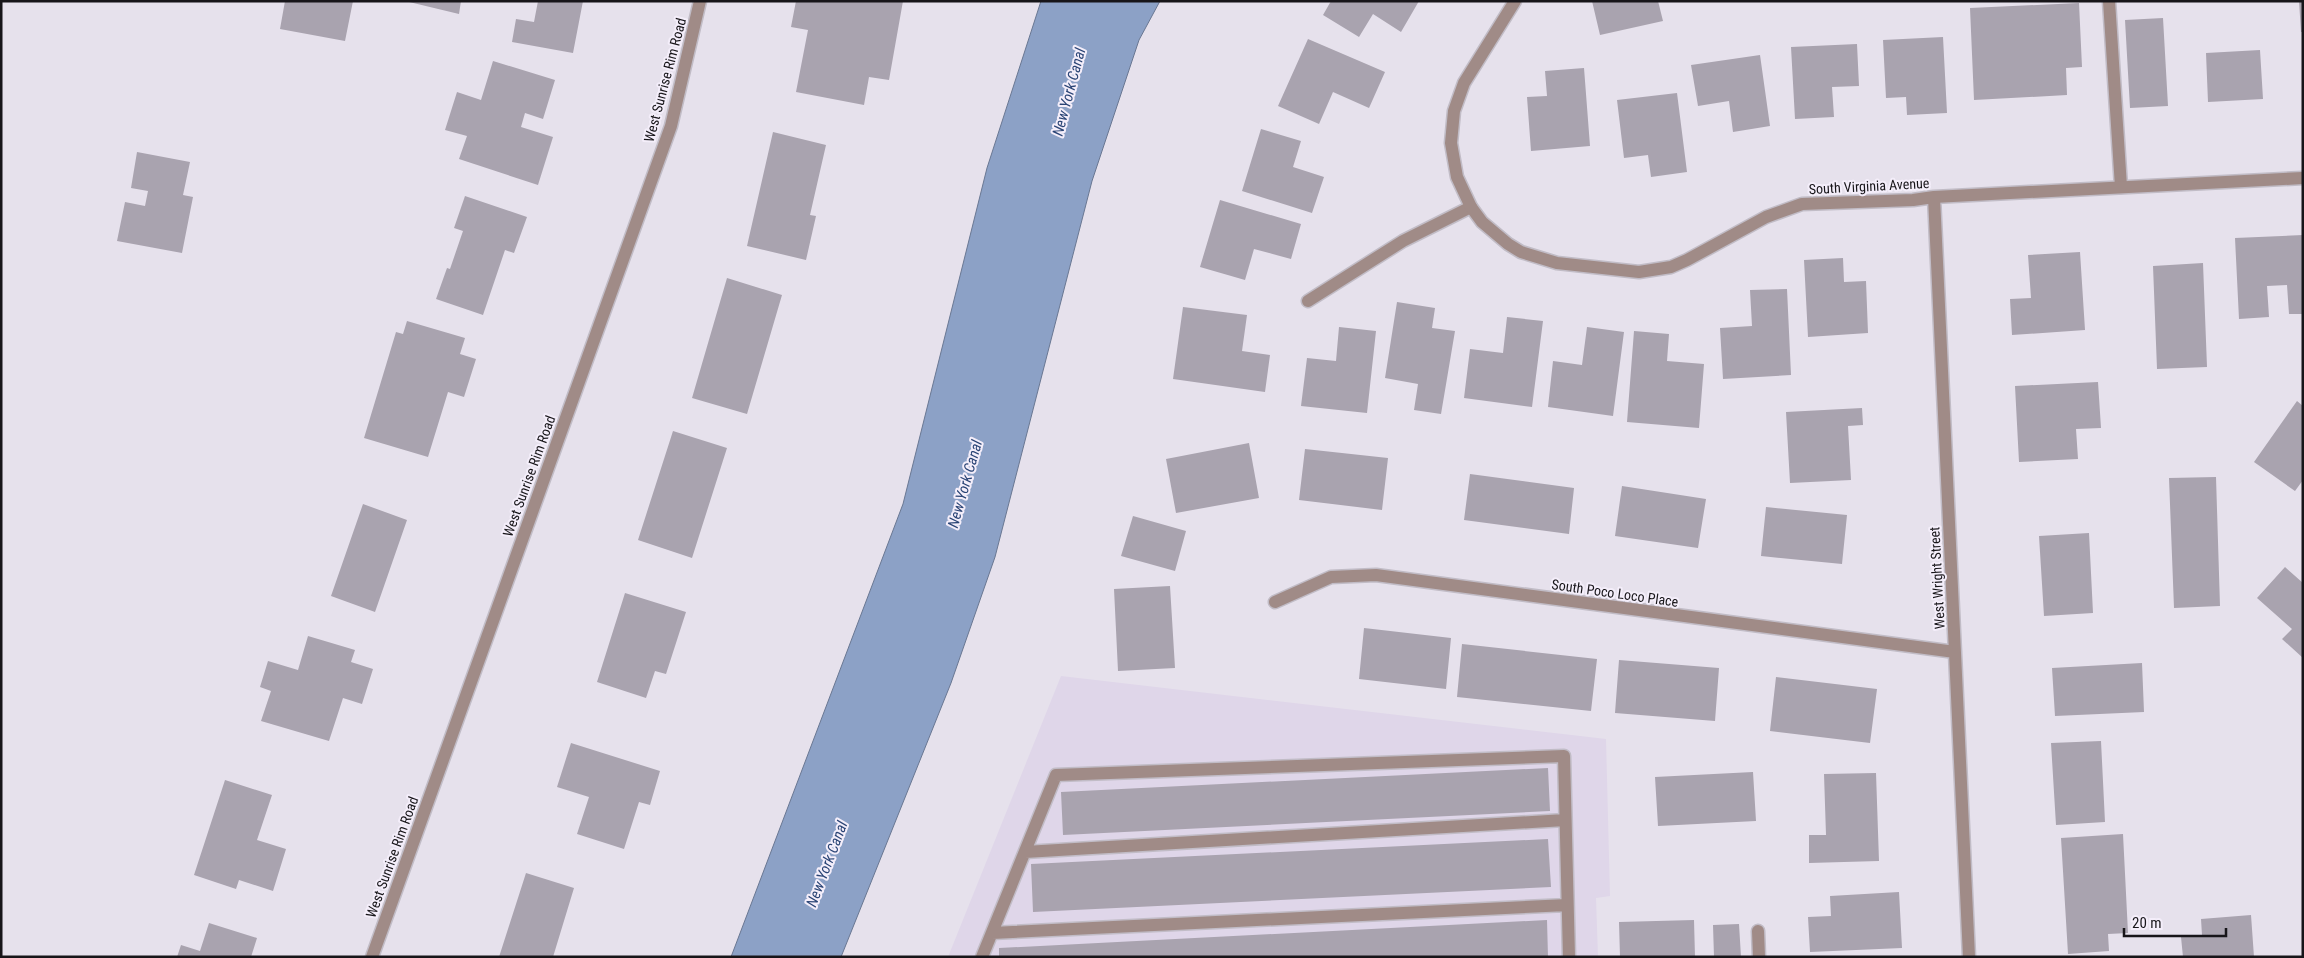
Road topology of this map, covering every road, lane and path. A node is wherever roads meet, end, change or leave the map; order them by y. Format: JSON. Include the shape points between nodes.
{"nodes":[{"id":1,"x":700,"y":1,"type":"edge"},
{"id":2,"x":1515,"y":1,"type":"edge"},
{"id":3,"x":2109,"y":1,"type":"edge"},
{"id":4,"x":2303,"y":178,"type":"edge"},
{"id":5,"x":2121,"y":187,"type":"junction"},
{"id":6,"x":1934,"y":197,"type":"junction"},
{"id":7,"x":1471,"y":207,"type":"junction"},
{"id":8,"x":1308,"y":301,"type":"dead end"},
{"id":9,"x":1275,"y":602,"type":"dead end"},
{"id":10,"x":1956,"y":652,"type":"junction"},
{"id":11,"x":1565,"y":820,"type":"junction"},
{"id":12,"x":1025,"y":852,"type":"junction"},
{"id":13,"x":1568,"y":905,"type":"junction"},
{"id":14,"x":1758,"y":931,"type":"dead end"},
{"id":15,"x":992,"y":933,"type":"junction"},
{"id":16,"x":372,"y":957,"type":"edge"},
{"id":17,"x":982,"y":957,"type":"edge"},
{"id":18,"x":1569,"y":957,"type":"edge"},
{"id":19,"x":1759,"y":957,"type":"edge"},
{"id":20,"x":1970,"y":957,"type":"edge"}],
"edges":[{"from":1,"to":16,"type":"street","name":"West Sunrise Rim Road","via":[[671,126]]},
{"from":2,"to":7,"type":"street","name":"South Virginia Avenue","via":[[1464,83],[1454,110],[1451,143],[1456,177]]},
{"from":3,"to":5,"type":"street"},
{"from":4,"to":5,"type":"street","name":"South Virginia Avenue"},
{"from":5,"to":6,"type":"street","name":"South Virginia Avenue"},
{"from":6,"to":7,"type":"street","name":"South Virginia Avenue","via":[[1802,204],[1766,217],[1671,267],[1639,272],[1557,264],[1521,252],[1482,222]]},
{"from":6,"to":10,"type":"street","name":"West Wright Street"},
{"from":7,"to":8,"type":"street","via":[[1403,241]]},
{"from":9,"to":10,"type":"street","name":"South Poco Loco Place","via":[[1331,577],[1376,575]]},
{"from":10,"to":20,"type":"street","name":"West Wright Street"},
{"from":11,"to":12,"type":"street"},
{"from":11,"to":12,"type":"street","via":[[1564,756],[1056,775]]},
{"from":11,"to":13,"type":"street"},
{"from":12,"to":15,"type":"street"},
{"from":13,"to":15,"type":"street"},
{"from":13,"to":18,"type":"street"},
{"from":14,"to":19,"type":"street"},
{"from":15,"to":17,"type":"street"}]}
